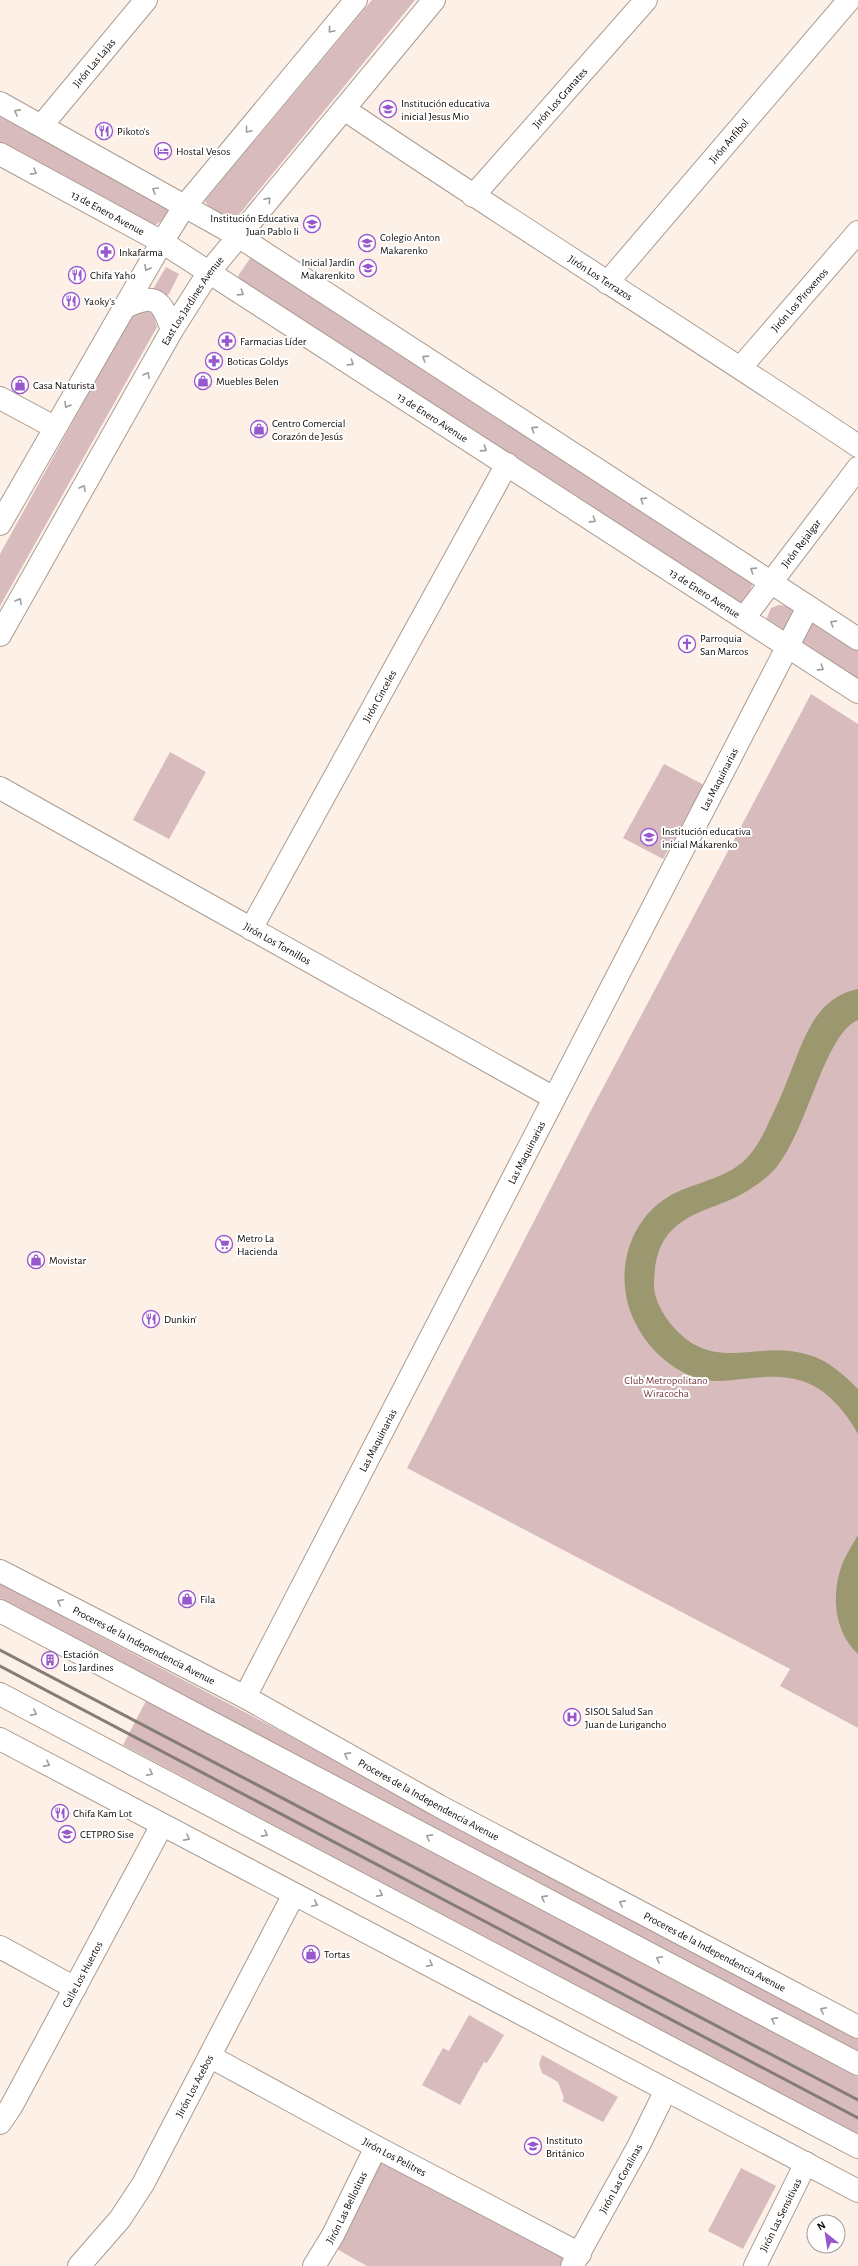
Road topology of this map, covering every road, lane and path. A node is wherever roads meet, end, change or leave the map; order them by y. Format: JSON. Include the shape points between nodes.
{"nodes":[{"id":1,"x":146,"y":0,"type":"edge"},
{"id":2,"x":356,"y":0,"type":"edge"},
{"id":3,"x":434,"y":0,"type":"edge"},
{"id":4,"x":646,"y":0,"type":"edge"},
{"id":5,"x":849,"y":0,"type":"edge"},
{"id":6,"x":0,"y":103,"type":"edge"},
{"id":7,"x":344,"y":108,"type":"junction"},
{"id":8,"x":42,"y":125,"type":"junction"},
{"id":9,"x":0,"y":154,"type":"edge"},
{"id":10,"x":473,"y":196,"type":"junction"},
{"id":11,"x":184,"y":207,"type":"junction"},
{"id":12,"x":858,"y":232,"type":"edge"},
{"id":13,"x":238,"y":236,"type":"junction"},
{"id":14,"x":162,"y":242,"type":"junction"},
{"id":15,"x":209,"y":272,"type":"junction"},
{"id":16,"x":608,"y":283,"type":"junction"},
{"id":17,"x":125,"y":307,"type":"junction"},
{"id":18,"x":172,"y":330,"type":"junction"},
{"id":19,"x":741,"y":367,"type":"junction"},
{"id":20,"x":0,"y":398,"type":"edge"},
{"id":21,"x":54,"y":427,"type":"junction"},
{"id":22,"x":858,"y":446,"type":"edge"},
{"id":23,"x":508,"y":464,"type":"junction"},
{"id":24,"x":858,"y":468,"type":"edge"},
{"id":25,"x":0,"y":524,"type":"edge"},
{"id":26,"x":771,"y":582,"type":"junction"},
{"id":27,"x":808,"y":608,"type":"junction"},
{"id":28,"x":744,"y":618,"type":"junction"},
{"id":29,"x":0,"y":635,"type":"edge"},
{"id":30,"x":858,"y":639,"type":"edge"},
{"id":31,"x":788,"y":647,"type":"junction"},
{"id":32,"x":858,"y":692,"type":"edge"},
{"id":33,"x":0,"y":788,"type":"edge"},
{"id":34,"x":251,"y":929,"type":"junction"},
{"id":35,"x":554,"y":1098,"type":"junction"},
{"id":36,"x":0,"y":1571,"type":"edge"},
{"id":37,"x":0,"y":1611,"type":"edge"},
{"id":38,"x":0,"y":1694,"type":"edge"},
{"id":39,"x":245,"y":1697,"type":"junction"},
{"id":40,"x":0,"y":1739,"type":"edge"},
{"id":41,"x":162,"y":1825,"type":"junction"},
{"id":42,"x":294,"y":1894,"type":"junction"},
{"id":43,"x":0,"y":1947,"type":"edge"},
{"id":44,"x":75,"y":1988,"type":"junction"},
{"id":45,"x":858,"y":2027,"type":"edge"},
{"id":46,"x":211,"y":2057,"type":"junction"},
{"id":47,"x":858,"y":2064,"type":"edge"},
{"id":48,"x":666,"y":2090,"type":"junction"},
{"id":49,"x":0,"y":2123,"type":"edge"},
{"id":50,"x":376,"y":2147,"type":"junction"},
{"id":51,"x":858,"y":2147,"type":"edge"},
{"id":52,"x":806,"y":2163,"type":"junction"},
{"id":53,"x":858,"y":2191,"type":"edge"},
{"id":54,"x":576,"y":2260,"type":"edge"},
{"id":55,"x":79,"y":2266,"type":"edge"},
{"id":56,"x":314,"y":2266,"type":"edge"},
{"id":57,"x":755,"y":2266,"type":"edge"}],
"edges":[{"from":1,"to":8,"type":"main road","name":"Jirón Las Lajas"},
{"from":2,"to":11,"type":"main road","one_way":true},
{"from":3,"to":7,"type":"main road","name":"East Los Jardines Avenue"},
{"from":4,"to":10,"type":"main road","name":"Jirón Los Granates"},
{"from":5,"to":16,"type":"main road","name":"Jirón Anfibol"},
{"from":8,"to":6,"type":"main road","one_way":true},
{"from":7,"to":10,"type":"main road","name":"Jirón Los Terrazos"},
{"from":13,"to":7,"type":"main road","name":"East Los Jardines Avenue","one_way":true},
{"from":11,"to":8,"type":"main road","one_way":true},
{"from":9,"to":14,"type":"main road","name":"13 de Enero Avenue","one_way":true},
{"from":10,"to":16,"type":"main road","name":"Jirón Los Terrazos"},
{"from":11,"to":13,"type":"main road"},
{"from":11,"to":14,"type":"main road"},
{"from":12,"to":19,"type":"main road","name":"Jirón Los Piroxenos"},
{"from":13,"to":15,"type":"main road","name":"East Los Jardines Avenue"},
{"from":26,"to":13,"type":"main road","one_way":true},
{"from":14,"to":15,"type":"main road","name":"13 de Enero Avenue"},
{"from":14,"to":17,"type":"main road","one_way":true},
{"from":15,"to":18,"type":"main road","name":"East Los Jardines Avenue"},
{"from":15,"to":23,"type":"main road","name":"13 de Enero Avenue","one_way":true},
{"from":16,"to":19,"type":"main road","name":"Jirón Los Terrazos"},
{"from":17,"to":18,"type":"main road","via":[[143,300],[154,300],[165,310]]},
{"from":17,"to":21,"type":"main road","one_way":true},
{"from":29,"to":18,"type":"main road","name":"East Los Jardines Avenue","one_way":true},
{"from":19,"to":22,"type":"main road","name":"Jirón Los Terrazos"},
{"from":20,"to":21,"type":"main road"},
{"from":21,"to":25,"type":"main road"},
{"from":23,"to":28,"type":"main road","name":"13 de Enero Avenue","one_way":true},
{"from":23,"to":34,"type":"main road","name":"Jirón Cinceles"},
{"from":24,"to":26,"type":"main road","name":"Jirón Rejalgar"},
{"from":26,"to":27,"type":"main road"},
{"from":26,"to":28,"type":"main road","name":"Jirón Rejalgar"},
{"from":30,"to":27,"type":"main road","one_way":true},
{"from":27,"to":31,"type":"main road","name":"Las Maquinarias"},
{"from":28,"to":31,"type":"main road","name":"13 de Enero Avenue"},
{"from":31,"to":32,"type":"main road","name":"13 de Enero Avenue","one_way":true},
{"from":31,"to":35,"type":"main road","name":"Las Maquinarias"},
{"from":33,"to":34,"type":"main road","name":"Jirón Los Tornillos"},
{"from":34,"to":35,"type":"main road","name":"Jirón Los Tornillos"},
{"from":35,"to":39,"type":"main road","name":"Las Maquinarias"},
{"from":39,"to":36,"type":"main road","name":"Proceres de la Independencia Avenue","one_way":true},
{"from":47,"to":37,"type":"main road","one_way":true},
{"from":38,"to":51,"type":"main road","one_way":true},
{"from":45,"to":39,"type":"main road","name":"Proceres de la Independencia Avenue","one_way":true,"via":[[446,1810]]},
{"from":40,"to":41,"type":"main road","one_way":true},
{"from":41,"to":42,"type":"main road","one_way":true},
{"from":41,"to":44,"type":"main road","name":"Calle Los Huertos"},
{"from":42,"to":46,"type":"main road","name":"Jirón Los Acebos"},
{"from":42,"to":48,"type":"main road","one_way":true},
{"from":43,"to":44,"type":"main road"},
{"from":44,"to":49,"type":"main road","name":"Calle Los Huertos"},
{"from":46,"to":50,"type":"main road","name":"Jirón Los Pelitres"},
{"from":46,"to":55,"type":"main road","name":"Jirón Los Acebos","via":[[143,2184],[120,2219]]},
{"from":48,"to":52,"type":"main road"},
{"from":48,"to":54,"type":"main road","name":"Jirón Las Coralinas"},
{"from":50,"to":54,"type":"main road","name":"Jirón Los Pelitres"},
{"from":50,"to":56,"type":"main road","name":"Jirón Las Bellotitas","via":[[333,2235]]},
{"from":52,"to":53,"type":"main road"},
{"from":52,"to":57,"type":"main road","name":"Jirón Las Sensitivas"}]}
